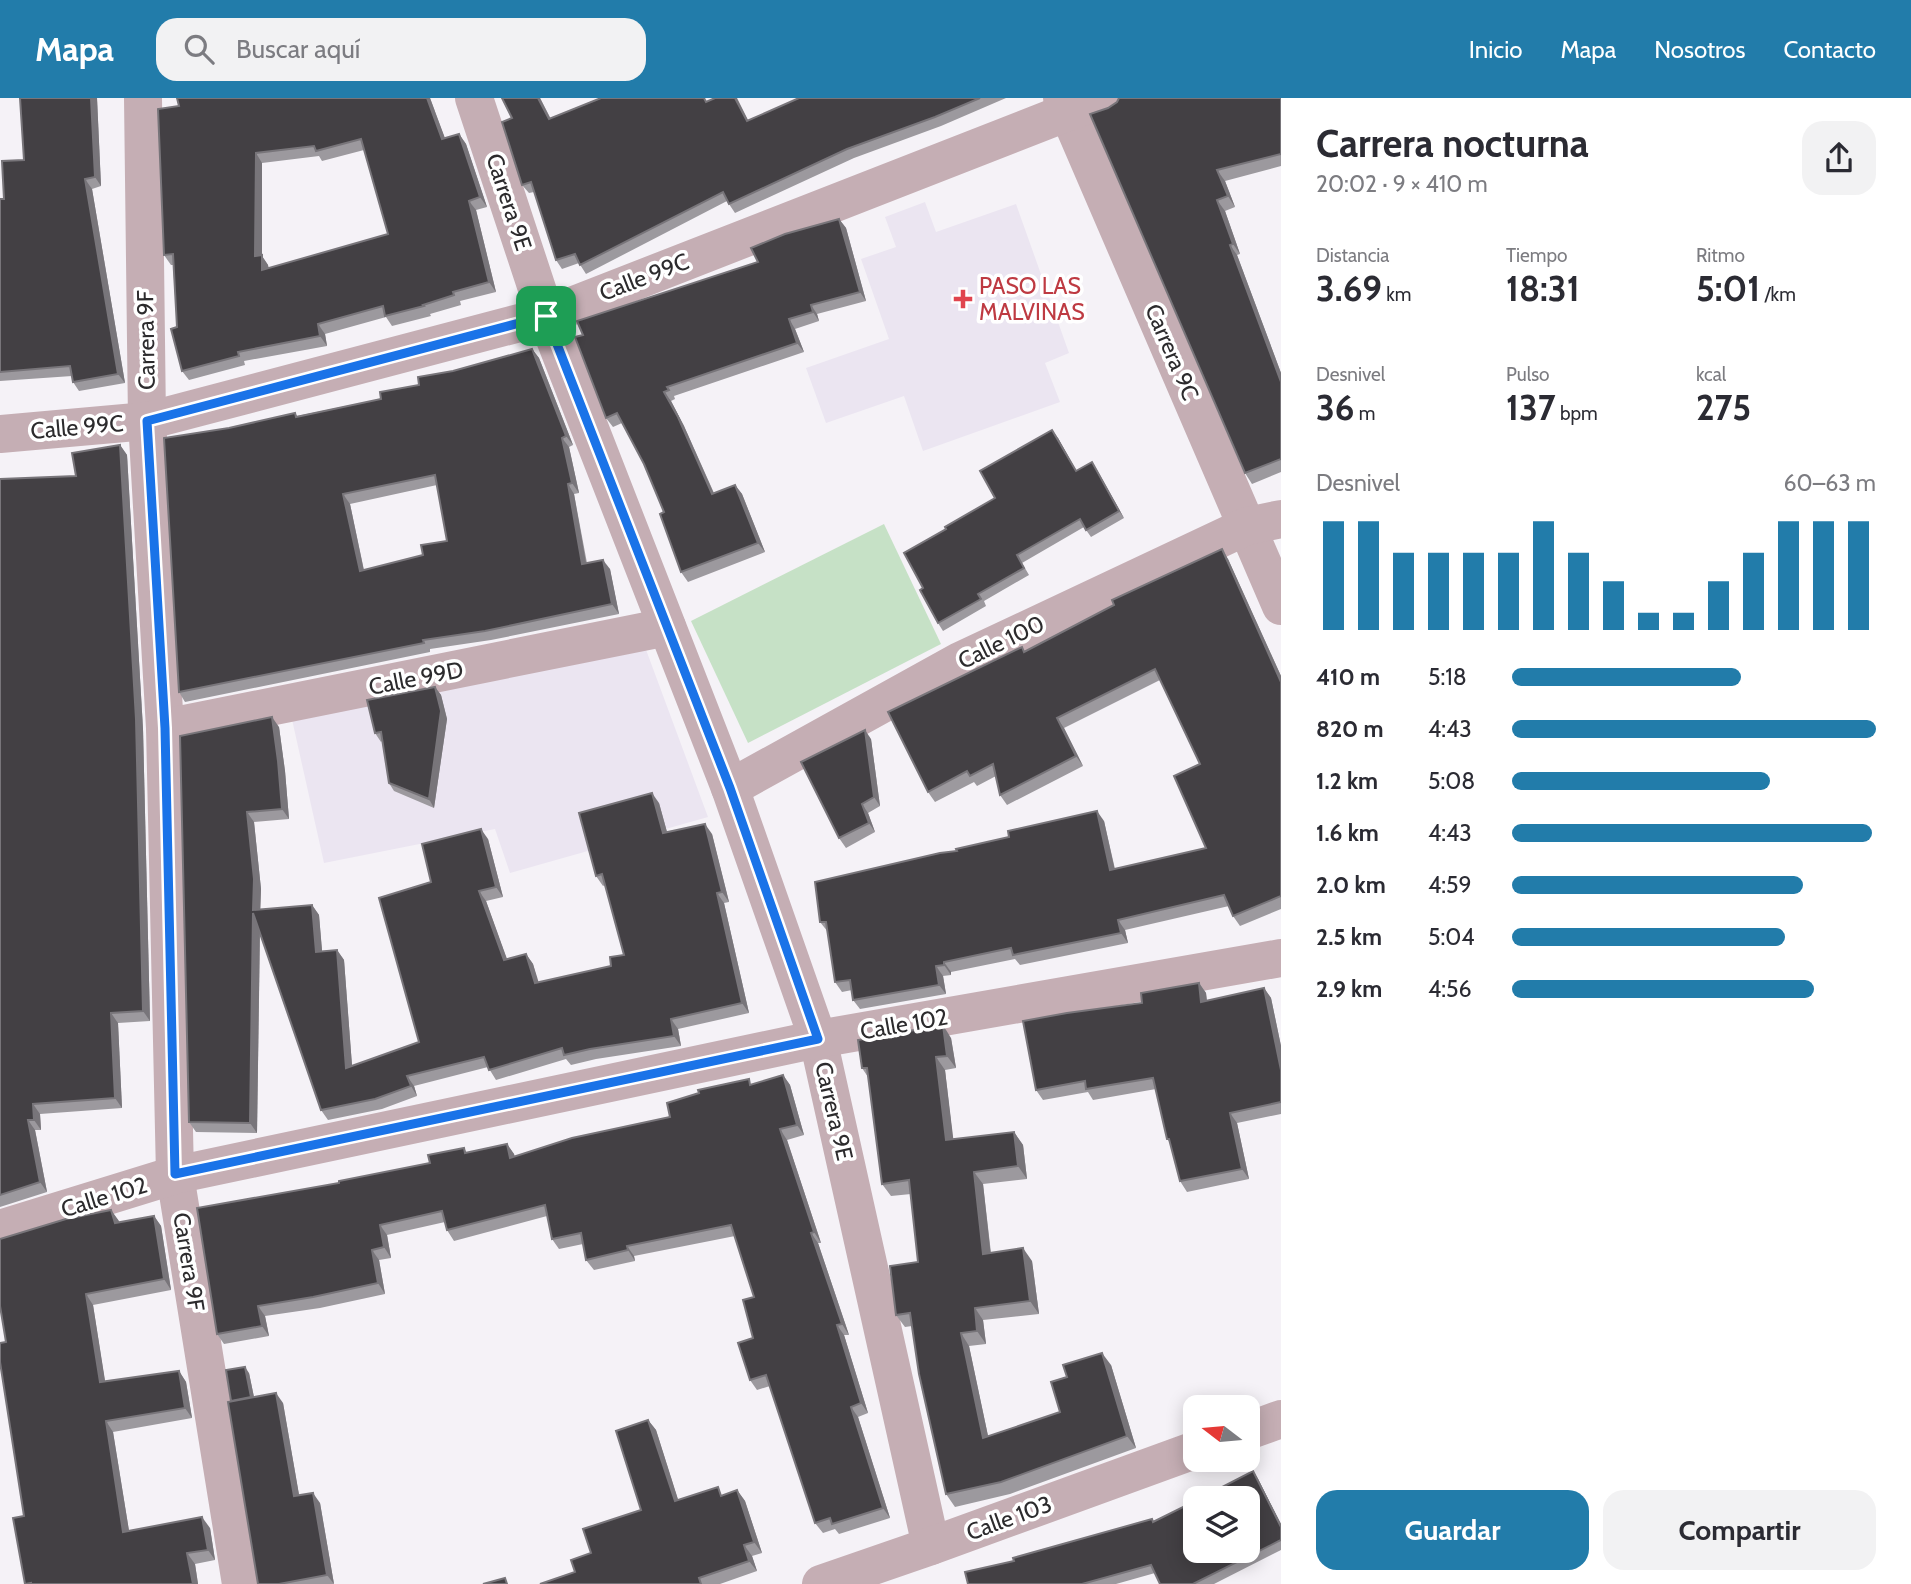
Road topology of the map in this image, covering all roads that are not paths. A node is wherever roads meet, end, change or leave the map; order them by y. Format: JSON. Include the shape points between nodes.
{"nodes":[{"id":1,"x":143,"y":98,"type":"edge"},
{"id":2,"x":474,"y":98,"type":"edge"},
{"id":3,"x":1108,"y":98,"type":"edge"},
{"id":4,"x":1065,"y":105,"type":"edge"},
{"id":5,"x":546,"y":316,"type":"junction"},
{"id":6,"x":147,"y":421,"type":"junction"},
{"id":7,"x":0,"y":434,"type":"edge"},
{"id":8,"x":1264,"y":522,"type":"edge"},
{"id":9,"x":1281,"y":606,"type":"edge"},
{"id":10,"x":667,"y":627,"type":"junction"},
{"id":11,"x":165,"y":728,"type":"junction"},
{"id":12,"x":730,"y":788,"type":"junction"},
{"id":13,"x":1281,"y":958,"type":"edge"},
{"id":14,"x":818,"y":1039,"type":"junction"},
{"id":15,"x":175,"y":1174,"type":"junction"},
{"id":16,"x":0,"y":1229,"type":"edge"},
{"id":17,"x":1281,"y":1419,"type":"edge"},
{"id":18,"x":1260,"y":1427,"type":"edge"},
{"id":19,"x":1183,"y":1454,"type":"edge"},
{"id":20,"x":931,"y":1546,"type":"junction"},
{"id":21,"x":241,"y":1584,"type":"edge"},
{"id":22,"x":821,"y":1584,"type":"edge"}],
"edges":[{"from":1,"to":6,"type":"street","name":"Carrera 9F"},
{"from":2,"to":5,"type":"street","name":"Carrera 9E"},
{"from":3,"to":4,"type":"street","name":"Calle 99C"},
{"from":4,"to":5,"type":"street","name":"Calle 99C"},
{"from":4,"to":8,"type":"street","name":"Carrera 9C"},
{"from":5,"to":6,"type":"street","name":"Calle 99C"},
{"from":5,"to":10,"type":"street","name":"Carrera 9E"},
{"from":6,"to":7,"type":"street","name":"Calle 99C"},
{"from":6,"to":11,"type":"street","name":"Carrera 9F"},
{"from":8,"to":9,"type":"street","name":"Carrera 9C"},
{"from":8,"to":12,"type":"street","name":"Calle 100","via":[[960,661]]},
{"from":10,"to":11,"type":"street","name":"Calle 99D"},
{"from":10,"to":12,"type":"street","name":"Carrera 9E"},
{"from":11,"to":15,"type":"street","name":"Carrera 9F"},
{"from":12,"to":14,"type":"street","name":"Carrera 9E"},
{"from":13,"to":14,"type":"street","name":"Calle 102"},
{"from":14,"to":15,"type":"street","name":"Calle 102"},
{"from":14,"to":20,"type":"street","name":"Carrera 9E"},
{"from":15,"to":16,"type":"street","name":"Calle 102"},
{"from":15,"to":21,"type":"street","name":"Carrera 9F"},
{"from":17,"to":18,"type":"street"},
{"from":19,"to":20,"type":"street","name":"Calle 103"},
{"from":20,"to":22,"type":"street","name":"Calle 103"}]}
